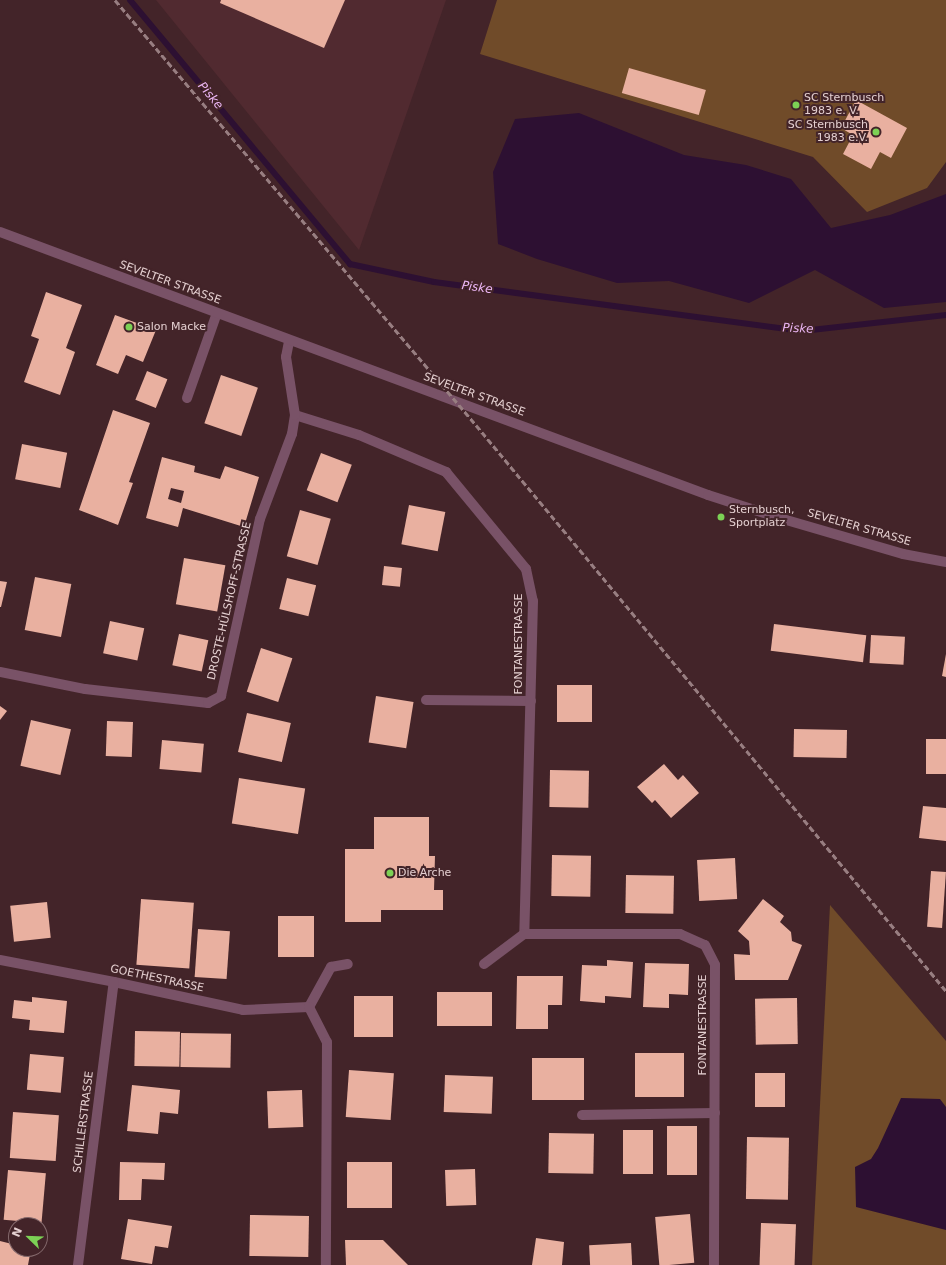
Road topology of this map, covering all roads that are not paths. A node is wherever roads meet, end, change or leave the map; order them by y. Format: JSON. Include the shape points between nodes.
{"nodes":[{"id":1,"x":0,"y":232,"type":"edge"},
{"id":2,"x":217,"y":313,"type":"junction"},
{"id":3,"x":289,"y":341,"type":"junction"},
{"id":4,"x":187,"y":398,"type":"dead end"},
{"id":5,"x":295,"y":415,"type":"junction"},
{"id":6,"x":946,"y":562,"type":"edge"},
{"id":7,"x":0,"y":672,"type":"edge"},
{"id":8,"x":426,"y":700,"type":"dead end"},
{"id":9,"x":531,"y":701,"type":"junction"},
{"id":10,"x":524,"y":934,"type":"junction"},
{"id":11,"x":0,"y":960,"type":"edge"},
{"id":12,"x":348,"y":964,"type":"dead end"},
{"id":13,"x":484,"y":964,"type":"dead end"},
{"id":14,"x":114,"y":982,"type":"junction"},
{"id":15,"x":309,"y":1007,"type":"junction"},
{"id":16,"x":715,"y":1113,"type":"junction"},
{"id":17,"x":582,"y":1116,"type":"dead end"},
{"id":18,"x":78,"y":1265,"type":"edge"},
{"id":19,"x":326,"y":1265,"type":"edge"},
{"id":20,"x":714,"y":1265,"type":"edge"}],
"edges":[{"from":1,"to":2,"type":"street","name":"SEVELTER STRASSE"},
{"from":2,"to":3,"type":"street","name":"SEVELTER STRASSE"},
{"from":2,"to":4,"type":"street"},
{"from":3,"to":5,"type":"street","name":"DROSTE-HÜLSHOFF-STRASSE","via":[[286,357]]},
{"from":3,"to":6,"type":"street","name":"SEVELTER STRASSE","via":[[728,502],[903,554]]},
{"from":5,"to":7,"type":"street","name":"DROSTE-HÜLSHOFF-STRASSE","via":[[292,434],[260,519],[221,696],[208,703],[85,689]]},
{"from":5,"to":9,"type":"street","name":"FONTANESTRASSE","via":[[359,435],[446,472],[526,569],[533,601]]},
{"from":8,"to":9,"type":"street"},
{"from":9,"to":10,"type":"street","name":"FONTANESTRASSE"},
{"from":10,"to":13,"type":"street"},
{"from":10,"to":16,"type":"street","name":"FONTANESTRASSE","via":[[680,934],[704,945],[715,965]]},
{"from":11,"to":14,"type":"street","name":"GOETHESTRASSE"},
{"from":12,"to":15,"type":"street","via":[[331,967]]},
{"from":14,"to":15,"type":"street","name":"GOETHESTRASSE","via":[[243,1010]]},
{"from":14,"to":18,"type":"street","name":"SCHILLERSTRASSE"},
{"from":15,"to":19,"type":"street","via":[[327,1042]]},
{"from":16,"to":17,"type":"street"},
{"from":16,"to":20,"type":"street","name":"FONTANESTRASSE"}]}
